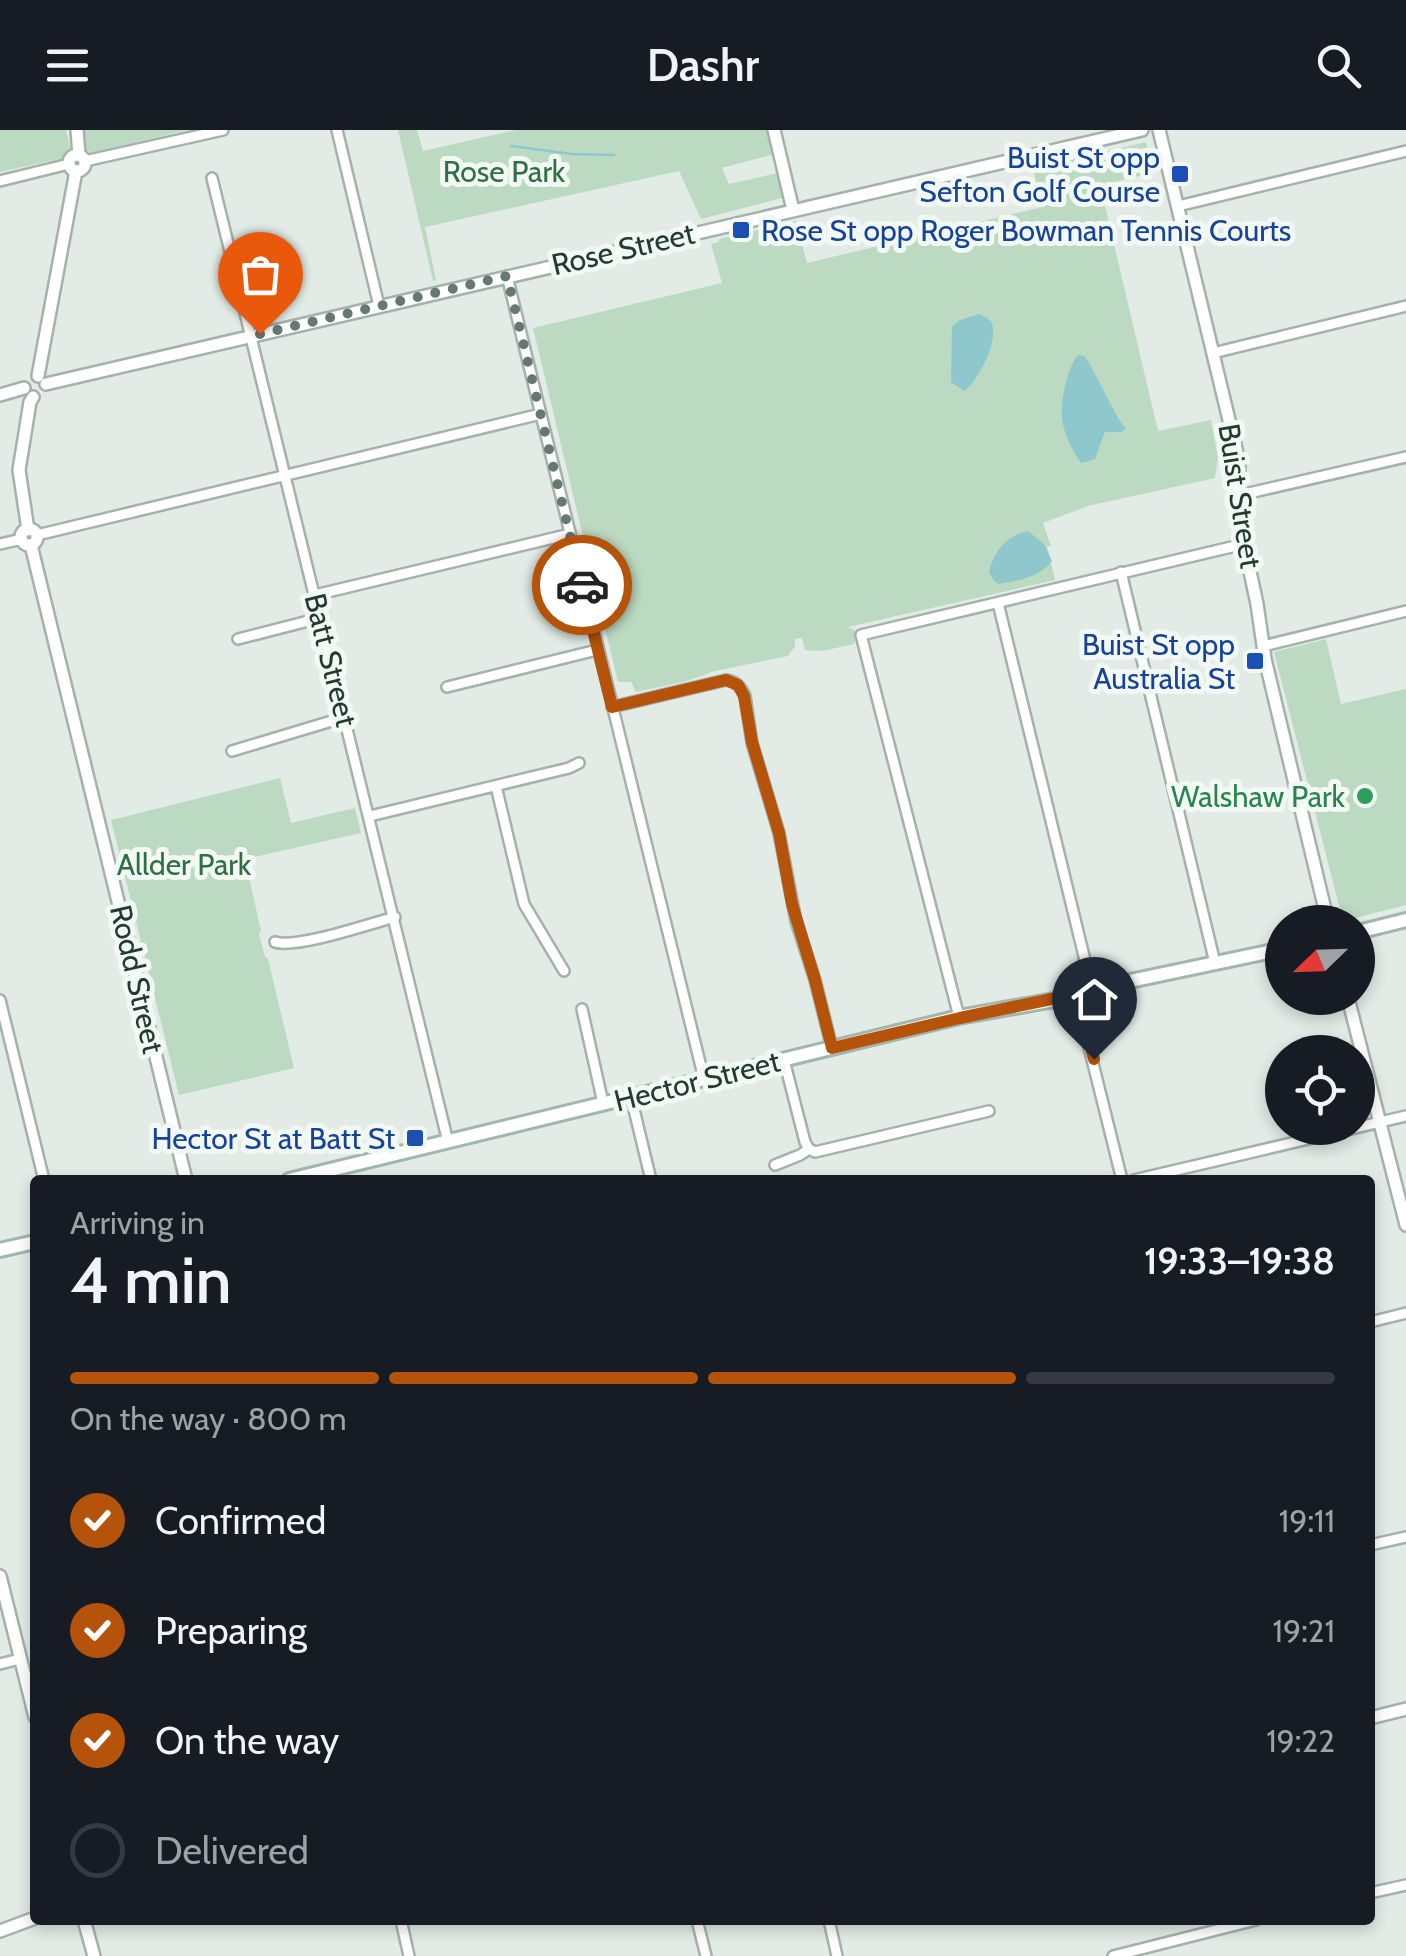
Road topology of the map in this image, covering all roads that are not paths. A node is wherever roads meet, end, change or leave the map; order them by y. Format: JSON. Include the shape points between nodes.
{"nodes":[{"id":1,"x":77,"y":130,"type":"edge"},
{"id":2,"x":223,"y":130,"type":"edge"},
{"id":3,"x":337,"y":130,"type":"edge"},
{"id":4,"x":774,"y":130,"type":"edge"},
{"id":5,"x":1142,"y":130,"type":"edge"},
{"id":6,"x":1159,"y":130,"type":"edge"},
{"id":7,"x":1406,"y":151,"type":"edge"},
{"id":8,"x":77,"y":163,"type":"junction"},
{"id":9,"x":212,"y":178,"type":"dead end"},
{"id":10,"x":0,"y":181,"type":"edge"},
{"id":11,"x":1178,"y":206,"type":"junction"},
{"id":12,"x":792,"y":210,"type":"junction"},
{"id":13,"x":507,"y":276,"type":"junction"},
{"id":14,"x":379,"y":306,"type":"junction"},
{"id":15,"x":1406,"y":306,"type":"edge"},
{"id":16,"x":250,"y":337,"type":"junction"},
{"id":17,"x":1213,"y":353,"type":"junction"},
{"id":18,"x":42,"y":380,"type":"junction"},
{"id":19,"x":29,"y":393,"type":"junction"},
{"id":20,"x":0,"y":395,"type":"edge"},
{"id":21,"x":541,"y":414,"type":"junction"},
{"id":22,"x":1406,"y":457,"type":"edge"},
{"id":23,"x":286,"y":476,"type":"junction"},
{"id":24,"x":1236,"y":496,"type":"junction"},
{"id":25,"x":570,"y":534,"type":"junction"},
{"id":26,"x":29,"y":537,"type":"junction"},
{"id":27,"x":0,"y":544,"type":"edge"},
{"id":28,"x":1244,"y":544,"type":"junction"},
{"id":29,"x":1121,"y":572,"type":"junction"},
{"id":30,"x":315,"y":595,"type":"junction"},
{"id":31,"x":998,"y":604,"type":"junction"},
{"id":32,"x":1406,"y":612,"type":"edge"},
{"id":33,"x":320,"y":618,"type":"junction"},
{"id":34,"x":238,"y":638,"type":"dead end"},
{"id":35,"x":1263,"y":646,"type":"junction"},
{"id":36,"x":598,"y":650,"type":"junction"},
{"id":37,"x":447,"y":687,"type":"dead end"},
{"id":38,"x":612,"y":707,"type":"junction"},
{"id":39,"x":345,"y":717,"type":"junction"},
{"id":40,"x":232,"y":751,"type":"dead end"},
{"id":41,"x":579,"y":763,"type":"dead end"},
{"id":42,"x":496,"y":786,"type":"junction"},
{"id":43,"x":370,"y":816,"type":"junction"},
{"id":44,"x":1324,"y":905,"type":"edge"},
{"id":45,"x":394,"y":918,"type":"junction"},
{"id":46,"x":1406,"y":920,"type":"edge"},
{"id":47,"x":1375,"y":928,"type":"edge"},
{"id":48,"x":275,"y":942,"type":"dead end"},
{"id":49,"x":1265,"y":953,"type":"edge"},
{"id":50,"x":1215,"y":963,"type":"junction"},
{"id":51,"x":564,"y":972,"type":"dead end"},
{"id":52,"x":1092,"y":988,"type":"junction"},
{"id":53,"x":1076,"y":994,"type":"junction"},
{"id":54,"x":0,"y":1000,"type":"edge"},
{"id":55,"x":582,"y":1009,"type":"dead end"},
{"id":56,"x":1353,"y":1015,"type":"edge"},
{"id":57,"x":960,"y":1018,"type":"junction"},
{"id":58,"x":832,"y":1048,"type":"junction"},
{"id":59,"x":784,"y":1060,"type":"junction"},
{"id":60,"x":704,"y":1079,"type":"junction"},
{"id":61,"x":631,"y":1097,"type":"junction"},
{"id":62,"x":604,"y":1104,"type":"junction"},
{"id":63,"x":989,"y":1111,"type":"dead end"},
{"id":64,"x":1406,"y":1116,"type":"edge"},
{"id":65,"x":1381,"y":1122,"type":"junction"},
{"id":66,"x":448,"y":1142,"type":"junction"},
{"id":67,"x":808,"y":1148,"type":"junction"},
{"id":68,"x":775,"y":1164,"type":"dead end"},
{"id":69,"x":340,"y":1173,"type":"edge"},
{"id":70,"x":43,"y":1175,"type":"edge"},
{"id":71,"x":185,"y":1175,"type":"edge"},
{"id":72,"x":650,"y":1175,"type":"edge"},
{"id":73,"x":1121,"y":1175,"type":"edge"},
{"id":74,"x":1155,"y":1175,"type":"edge"},
{"id":75,"x":1406,"y":1225,"type":"edge"},
{"id":76,"x":30,"y":1243,"type":"edge"},
{"id":77,"x":0,"y":1250,"type":"edge"},
{"id":78,"x":1406,"y":1313,"type":"edge"},
{"id":79,"x":1375,"y":1321,"type":"edge"},
{"id":80,"x":1406,"y":1537,"type":"edge"},
{"id":81,"x":1375,"y":1544,"type":"edge"},
{"id":82,"x":0,"y":1576,"type":"edge"},
{"id":83,"x":20,"y":1659,"type":"junction"},
{"id":84,"x":0,"y":1664,"type":"edge"},
{"id":85,"x":30,"y":1698,"type":"edge"},
{"id":86,"x":1406,"y":1709,"type":"edge"},
{"id":87,"x":1375,"y":1717,"type":"edge"},
{"id":88,"x":1406,"y":1885,"type":"edge"},
{"id":89,"x":1375,"y":1893,"type":"edge"},
{"id":90,"x":30,"y":1920,"type":"edge"},
{"id":91,"x":85,"y":1925,"type":"edge"},
{"id":92,"x":401,"y":1925,"type":"edge"},
{"id":93,"x":698,"y":1925,"type":"edge"},
{"id":94,"x":829,"y":1925,"type":"edge"},
{"id":95,"x":1236,"y":1925,"type":"edge"},
{"id":96,"x":0,"y":1931,"type":"edge"},
{"id":97,"x":94,"y":1956,"type":"edge"},
{"id":98,"x":409,"y":1956,"type":"edge"},
{"id":99,"x":706,"y":1956,"type":"edge"},
{"id":100,"x":837,"y":1956,"type":"edge"},
{"id":101,"x":1113,"y":1956,"type":"edge"}],
"edges":[{"from":1,"to":8,"type":"street"},
{"from":2,"to":8,"type":"street"},
{"from":3,"to":14,"type":"street"},
{"from":4,"to":12,"type":"street"},
{"from":5,"to":12,"type":"street","name":"Rose Street"},
{"from":6,"to":11,"type":"street","name":"Buist Street"},
{"from":7,"to":11,"type":"street"},
{"from":8,"to":10,"type":"street"},
{"from":8,"to":18,"type":"street"},
{"from":9,"to":16,"type":"street","name":"Batt Street"},
{"from":11,"to":17,"type":"street","name":"Buist Street"},
{"from":12,"to":13,"type":"street","name":"Rose Street"},
{"from":13,"to":14,"type":"street","name":"Rose Street"},
{"from":13,"to":21,"type":"street"},
{"from":14,"to":16,"type":"street","name":"Rose Street"},
{"from":15,"to":17,"type":"street"},
{"from":16,"to":18,"type":"street","name":"Rose Street"},
{"from":16,"to":23,"type":"street","name":"Batt Street"},
{"from":17,"to":24,"type":"street","name":"Buist Street","via":[[1239,464]]},
{"from":18,"to":19,"type":"street","via":[[43,394]]},
{"from":18,"to":19,"type":"street","via":[[28,378]]},
{"from":19,"to":20,"type":"street"},
{"from":19,"to":26,"type":"street","name":"Rodd Street","via":[[18,470]]},
{"from":21,"to":23,"type":"street"},
{"from":21,"to":25,"type":"street"},
{"from":22,"to":24,"type":"street"},
{"from":23,"to":26,"type":"street"},
{"from":23,"to":30,"type":"street","name":"Batt Street"},
{"from":24,"to":28,"type":"street","name":"Buist Street"},
{"from":25,"to":30,"type":"street"},
{"from":25,"to":36,"type":"street"},
{"from":26,"to":27,"type":"street"},
{"from":26,"to":71,"type":"street","name":"Rodd Street"},
{"from":28,"to":29,"type":"street"},
{"from":28,"to":35,"type":"street","name":"Buist Street"},
{"from":29,"to":31,"type":"street"},
{"from":29,"to":50,"type":"street"},
{"from":30,"to":33,"type":"street","name":"Batt Street"},
{"from":31,"to":52,"type":"street"},
{"from":31,"to":57,"type":"street","via":[[861,635]]},
{"from":32,"to":35,"type":"street"},
{"from":33,"to":34,"type":"street"},
{"from":33,"to":39,"type":"street","name":"Batt Street"},
{"from":35,"to":44,"type":"street","name":"Buist Street"},
{"from":36,"to":37,"type":"street"},
{"from":36,"to":38,"type":"street"},
{"from":38,"to":58,"type":"street","via":[[726,680],[741,688]]},
{"from":38,"to":60,"type":"street"},
{"from":39,"to":40,"type":"street"},
{"from":39,"to":43,"type":"street","name":"Batt Street"},
{"from":41,"to":42,"type":"street"},
{"from":42,"to":43,"type":"street"},
{"from":42,"to":51,"type":"street","via":[[524,904]]},
{"from":43,"to":45,"type":"street","name":"Batt Street"},
{"from":45,"to":48,"type":"street"},
{"from":45,"to":66,"type":"street","name":"Batt Street"},
{"from":46,"to":47,"type":"main road"},
{"from":49,"to":50,"type":"main road","name":"Hector Street"},
{"from":50,"to":52,"type":"main road","name":"Hector Street"},
{"from":52,"to":53,"type":"main road","name":"Hector Street"},
{"from":53,"to":57,"type":"main road","name":"Hector Street"},
{"from":53,"to":73,"type":"street"},
{"from":54,"to":70,"type":"street"},
{"from":55,"to":62,"type":"street"},
{"from":56,"to":65,"type":"street"},
{"from":57,"to":58,"type":"main road","name":"Hector Street"},
{"from":58,"to":59,"type":"main road","name":"Hector Street"},
{"from":59,"to":60,"type":"main road","name":"Hector Street"},
{"from":59,"to":67,"type":"street"},
{"from":60,"to":61,"type":"main road","name":"Hector Street"},
{"from":61,"to":62,"type":"main road","name":"Hector Street"},
{"from":61,"to":72,"type":"street"},
{"from":62,"to":66,"type":"main road","name":"Hector Street"},
{"from":63,"to":67,"type":"street","via":[[820,1152]]},
{"from":64,"to":65,"type":"street"},
{"from":65,"to":74,"type":"street"},
{"from":65,"to":75,"type":"street"},
{"from":66,"to":69,"type":"main road","name":"Hector Street"},
{"from":67,"to":68,"type":"street"},
{"from":76,"to":77,"type":"main road"},
{"from":78,"to":79,"type":"street"},
{"from":80,"to":81,"type":"street"},
{"from":82,"to":83,"type":"street"},
{"from":83,"to":84,"type":"street"},
{"from":83,"to":85,"type":"street"},
{"from":86,"to":87,"type":"street"},
{"from":88,"to":89,"type":"street"},
{"from":90,"to":96,"type":"street"},
{"from":91,"to":97,"type":"street"},
{"from":92,"to":98,"type":"street"},
{"from":93,"to":99,"type":"street"},
{"from":94,"to":100,"type":"street"},
{"from":95,"to":101,"type":"street"}]}
